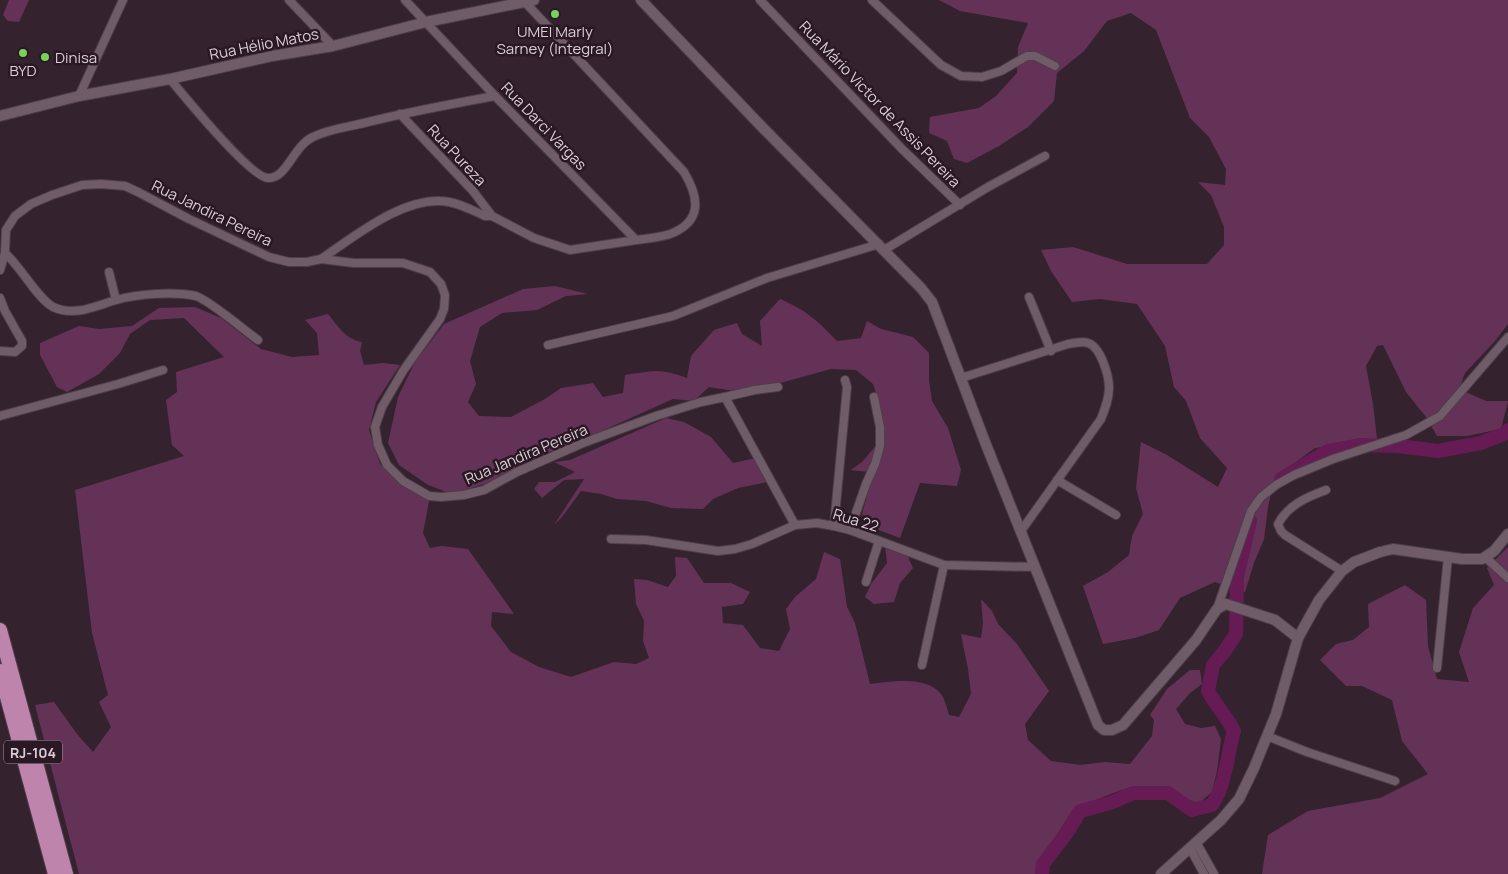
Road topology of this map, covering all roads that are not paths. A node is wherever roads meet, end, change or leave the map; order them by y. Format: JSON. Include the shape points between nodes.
{"nodes":[{"id":1,"x":123,"y":0,"type":"edge"},
{"id":2,"x":289,"y":0,"type":"edge"},
{"id":3,"x":405,"y":0,"type":"edge"},
{"id":4,"x":641,"y":0,"type":"edge"},
{"id":5,"x":760,"y":0,"type":"edge"},
{"id":6,"x":872,"y":0,"type":"edge"},
{"id":7,"x":528,"y":1,"type":"edge"},
{"id":8,"x":426,"y":22,"type":"junction"},
{"id":9,"x":332,"y":46,"type":"junction"},
{"id":10,"x":1055,"y":66,"type":"dead end"},
{"id":11,"x":170,"y":79,"type":"junction"},
{"id":12,"x":79,"y":96,"type":"junction"},
{"id":13,"x":495,"y":96,"type":"junction"},
{"id":14,"x":400,"y":114,"type":"junction"},
{"id":15,"x":0,"y":116,"type":"edge"},
{"id":16,"x":1045,"y":156,"type":"dead end"},
{"id":17,"x":960,"y":205,"type":"junction"},
{"id":18,"x":492,"y":216,"type":"junction"},
{"id":19,"x":636,"y":240,"type":"junction"},
{"id":20,"x":881,"y":247,"type":"junction"},
{"id":21,"x":5,"y":253,"type":"junction"},
{"id":22,"x":321,"y":259,"type":"junction"},
{"id":23,"x":0,"y":270,"type":"edge"},
{"id":24,"x":109,"y":272,"type":"dead end"},
{"id":25,"x":1029,"y":297,"type":"dead end"},
{"id":26,"x":0,"y":298,"type":"edge"},
{"id":27,"x":116,"y":300,"type":"junction"},
{"id":28,"x":1508,"y":337,"type":"edge"},
{"id":29,"x":258,"y":340,"type":"dead end"},
{"id":30,"x":548,"y":345,"type":"dead end"},
{"id":31,"x":0,"y":351,"type":"edge"},
{"id":32,"x":1051,"y":351,"type":"junction"},
{"id":33,"x":164,"y":370,"type":"dead end"},
{"id":34,"x":961,"y":378,"type":"junction"},
{"id":35,"x":845,"y":380,"type":"dead end"},
{"id":36,"x":778,"y":387,"type":"dead end"},
{"id":37,"x":725,"y":397,"type":"junction"},
{"id":38,"x":874,"y":397,"type":"dead end"},
{"id":39,"x":0,"y":416,"type":"edge"},
{"id":40,"x":1057,"y":480,"type":"junction"},
{"id":41,"x":1326,"y":490,"type":"dead end"},
{"id":42,"x":1116,"y":515,"type":"dead end"},
{"id":43,"x":795,"y":525,"type":"junction"},
{"id":44,"x":834,"y":526,"type":"junction"},
{"id":45,"x":850,"y":530,"type":"junction"},
{"id":46,"x":1021,"y":531,"type":"junction"},
{"id":47,"x":1508,"y":534,"type":"edge"},
{"id":48,"x":611,"y":539,"type":"dead end"},
{"id":49,"x":880,"y":541,"type":"junction"},
{"id":50,"x":1448,"y":557,"type":"junction"},
{"id":51,"x":1485,"y":557,"type":"junction"},
{"id":52,"x":944,"y":565,"type":"junction"},
{"id":53,"x":1035,"y":567,"type":"junction"},
{"id":54,"x":1342,"y":571,"type":"junction"},
{"id":55,"x":1508,"y":578,"type":"edge"},
{"id":56,"x":866,"y":582,"type":"dead end"},
{"id":57,"x":1230,"y":607,"type":"junction"},
{"id":58,"x":0,"y":630,"type":"edge"},
{"id":59,"x":1298,"y":638,"type":"junction"},
{"id":60,"x":922,"y":665,"type":"dead end"},
{"id":61,"x":1437,"y":668,"type":"dead end"},
{"id":62,"x":0,"y":671,"type":"edge"},
{"id":63,"x":1267,"y":736,"type":"junction"},
{"id":64,"x":1395,"y":781,"type":"dead end"},
{"id":65,"x":1193,"y":845,"type":"junction"},
{"id":66,"x":52,"y":870,"type":"edge"},
{"id":67,"x":66,"y":874,"type":"edge"},
{"id":68,"x":1161,"y":874,"type":"edge"},
{"id":69,"x":1204,"y":874,"type":"edge"},
{"id":70,"x":1214,"y":874,"type":"edge"}],
"edges":[{"from":1,"to":12,"type":"street"},
{"from":2,"to":9,"type":"street"},
{"from":3,"to":8,"type":"street","name":"Rua Darci Vargas"},
{"from":4,"to":20,"type":"street"},
{"from":5,"to":17,"type":"street","name":"Rua Mário Victor de Assis Pereira"},
{"from":6,"to":10,"type":"street","via":[[941,65],[961,76],[982,77],[1001,71],[1027,56],[1035,56]]},
{"from":7,"to":8,"type":"street","name":"Rua Hélio Matos"},
{"from":7,"to":19,"type":"street","via":[[692,184],[696,196],[695,211],[688,222],[676,232]]},
{"from":8,"to":9,"type":"street","name":"Rua Hélio Matos"},
{"from":8,"to":13,"type":"street","name":"Rua Darci Vargas"},
{"from":9,"to":11,"type":"street","name":"Rua Hélio Matos"},
{"from":11,"to":12,"type":"street","name":"Rua Hélio Matos"},
{"from":11,"to":14,"type":"street","via":[[240,159],[267,178],[282,173],[302,143],[312,137]]},
{"from":12,"to":15,"type":"street","name":"Rua Hélio Matos"},
{"from":13,"to":14,"type":"street"},
{"from":13,"to":19,"type":"street","name":"Rua Darci Vargas"},
{"from":14,"to":18,"type":"street","name":"Rua Pureza","via":[[473,191]]},
{"from":16,"to":17,"type":"street"},
{"from":17,"to":20,"type":"street"},
{"from":18,"to":19,"type":"street","via":[[534,238],[570,250]]},
{"from":18,"to":22,"type":"street","via":[[449,202],[425,201],[392,214]]},
{"from":20,"to":30,"type":"street","via":[[767,278],[673,316]]},
{"from":20,"to":34,"type":"street","via":[[932,302]]},
{"from":21,"to":22,"type":"street","name":"Rua Jandira Pereira","via":[[6,230],[15,216],[30,204],[82,185],[101,184],[125,186],[270,257],[289,262]]},
{"from":21,"to":23,"type":"street","name":"Rua Jandira Pereira"},
{"from":21,"to":27,"type":"street","via":[[52,306],[84,310]]},
{"from":22,"to":37,"type":"street","name":"Rua Jandira Pereira","via":[[403,263],[430,272],[441,284],[444,310],[440,319],[403,371],[382,407],[375,427],[378,445],[387,465],[403,481],[429,496],[464,495],[484,490],[592,440],[656,416]]},
{"from":24,"to":27,"type":"street"},
{"from":25,"to":32,"type":"street"},
{"from":26,"to":31,"type":"street","via":[[22,341],[22,346],[15,352]]},
{"from":27,"to":29,"type":"street","via":[[152,295],[198,296]]},
{"from":28,"to":57,"type":"street","via":[[1440,416],[1406,435],[1294,475],[1260,496],[1251,511]]},
{"from":32,"to":34,"type":"street"},
{"from":32,"to":40,"type":"street","via":[[1068,344],[1090,344],[1102,360],[1109,387],[1101,419]]},
{"from":33,"to":39,"type":"street"},
{"from":34,"to":46,"type":"street"},
{"from":35,"to":44,"type":"street","via":[[847,388]]},
{"from":36,"to":37,"type":"street","name":"Rua Jandira Pereira"},
{"from":37,"to":43,"type":"street"},
{"from":38,"to":45,"type":"street","via":[[880,446]]},
{"from":40,"to":42,"type":"street"},
{"from":40,"to":46,"type":"street"},
{"from":41,"to":54,"type":"street","via":[[1297,503],[1278,524],[1285,535]]},
{"from":43,"to":44,"type":"street","name":"Rua 22","via":[[817,523]]},
{"from":43,"to":48,"type":"street","name":"Rua 22","via":[[752,544],[718,551],[646,540]]},
{"from":44,"to":45,"type":"street","name":"Rua 22"},
{"from":45,"to":49,"type":"street","name":"Rua 22"},
{"from":46,"to":53,"type":"street"},
{"from":47,"to":51,"type":"street"},
{"from":49,"to":52,"type":"street","name":"Rua 22"},
{"from":49,"to":56,"type":"street"},
{"from":50,"to":51,"type":"street","via":[[1472,560]]},
{"from":50,"to":54,"type":"street","via":[[1393,549],[1354,562]]},
{"from":50,"to":61,"type":"street"},
{"from":51,"to":55,"type":"street"},
{"from":52,"to":53,"type":"street","name":"Rua 22"},
{"from":52,"to":60,"type":"street"},
{"from":53,"to":57,"type":"street","via":[[1092,712],[1104,730],[1123,725],[1196,640]]},
{"from":54,"to":59,"type":"street","via":[[1319,600]]},
{"from":57,"to":59,"type":"street","via":[[1275,620]]},
{"from":58,"to":67,"type":"highway","number":"RJ-104"},
{"from":59,"to":63,"type":"street"},
{"from":62,"to":66,"type":"highway","number":"RJ-104"},
{"from":63,"to":64,"type":"street"},
{"from":63,"to":65,"type":"street","via":[[1239,799]]},
{"from":65,"to":68,"type":"street"},
{"from":65,"to":69,"type":"street"},
{"from":65,"to":70,"type":"street"}]}
